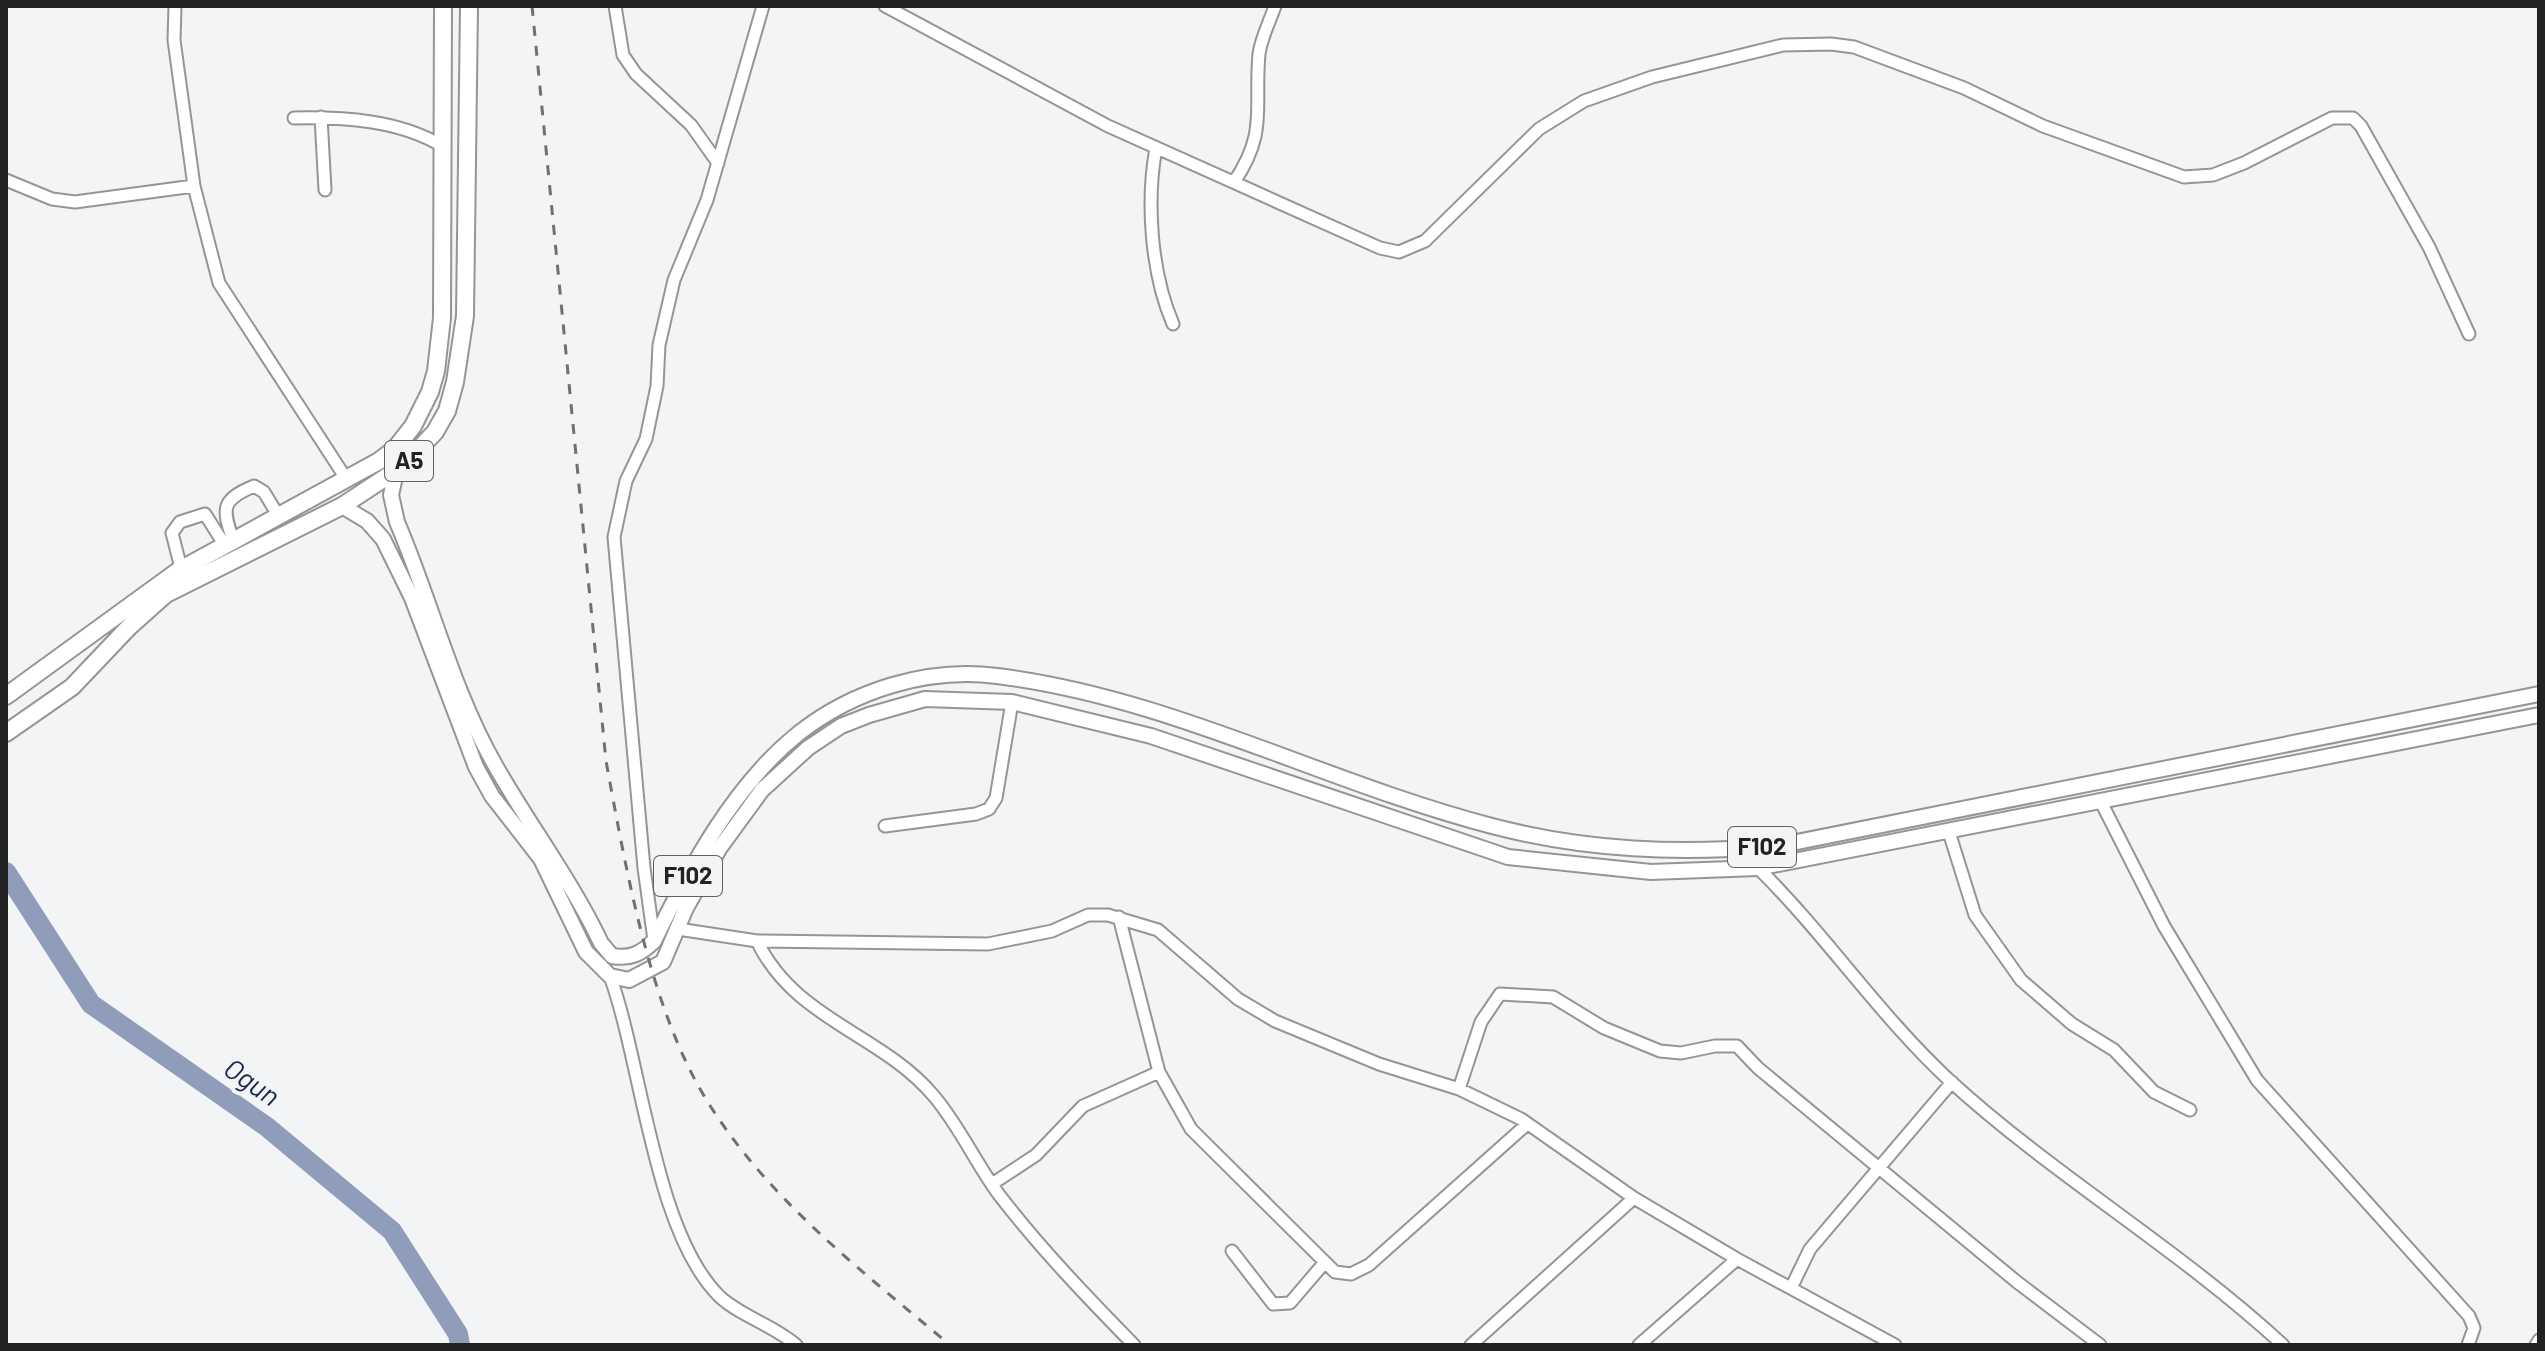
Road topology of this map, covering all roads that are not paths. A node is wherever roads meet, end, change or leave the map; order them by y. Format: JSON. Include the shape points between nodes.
{"nodes":[{"id":1,"x":175,"y":6,"type":"edge"},
{"id":2,"x":443,"y":6,"type":"edge"},
{"id":3,"x":469,"y":6,"type":"edge"},
{"id":4,"x":615,"y":6,"type":"edge"},
{"id":5,"x":763,"y":6,"type":"edge"},
{"id":6,"x":885,"y":6,"type":"edge"},
{"id":7,"x":1275,"y":6,"type":"edge"},
{"id":8,"x":321,"y":117,"type":"junction"},
{"id":9,"x":294,"y":118,"type":"dead end"},
{"id":10,"x":442,"y":146,"type":"junction"},
{"id":11,"x":1156,"y":148,"type":"junction"},
{"id":12,"x":718,"y":163,"type":"junction"},
{"id":13,"x":6,"y":180,"type":"edge"},
{"id":14,"x":1234,"y":182,"type":"junction"},
{"id":15,"x":194,"y":186,"type":"junction"},
{"id":16,"x":325,"y":190,"type":"dead end"},
{"id":17,"x":466,"y":240,"type":"junction"},
{"id":18,"x":441,"y":242,"type":"junction"},
{"id":19,"x":1173,"y":324,"type":"dead end"},
{"id":20,"x":2469,"y":334,"type":"dead end"},
{"id":21,"x":396,"y":472,"type":"junction"},
{"id":22,"x":347,"y":480,"type":"junction"},
{"id":23,"x":342,"y":506,"type":"junction"},
{"id":24,"x":279,"y":517,"type":"junction"},
{"id":25,"x":228,"y":542,"type":"junction"},
{"id":26,"x":181,"y":568,"type":"junction"},
{"id":27,"x":996,"y":676,"type":"junction"},
{"id":28,"x":2539,"y":694,"type":"edge"},
{"id":29,"x":6,"y":696,"type":"edge"},
{"id":30,"x":991,"y":699,"type":"junction"},
{"id":31,"x":1012,"y":702,"type":"junction"},
{"id":32,"x":2539,"y":715,"type":"edge"},
{"id":33,"x":6,"y":733,"type":"edge"},
{"id":34,"x":2100,"y":800,"type":"junction"},
{"id":35,"x":885,"y":826,"type":"dead end"},
{"id":36,"x":1949,"y":832,"type":"junction"},
{"id":37,"x":1758,"y":868,"type":"junction"},
{"id":38,"x":1119,"y":917,"type":"junction"},
{"id":39,"x":678,"y":929,"type":"junction"},
{"id":40,"x":654,"y":941,"type":"junction"},
{"id":41,"x":757,"y":941,"type":"junction"},
{"id":42,"x":610,"y":976,"type":"junction"},
{"id":43,"x":1159,"y":1072,"type":"junction"},
{"id":44,"x":1952,"y":1082,"type":"junction"},
{"id":45,"x":1459,"y":1089,"type":"junction"},
{"id":46,"x":2190,"y":1110,"type":"dead end"},
{"id":47,"x":1526,"y":1125,"type":"junction"},
{"id":48,"x":1880,"y":1168,"type":"junction"},
{"id":49,"x":992,"y":1184,"type":"junction"},
{"id":50,"x":1634,"y":1198,"type":"junction"},
{"id":51,"x":1232,"y":1251,"type":"dead end"},
{"id":52,"x":1737,"y":1259,"type":"junction"},
{"id":53,"x":1325,"y":1262,"type":"junction"},
{"id":54,"x":1791,"y":1288,"type":"junction"},
{"id":55,"x":796,"y":1345,"type":"edge"},
{"id":56,"x":1134,"y":1345,"type":"edge"},
{"id":57,"x":1471,"y":1345,"type":"edge"},
{"id":58,"x":1639,"y":1345,"type":"edge"},
{"id":59,"x":1893,"y":1345,"type":"edge"},
{"id":60,"x":2100,"y":1345,"type":"edge"},
{"id":61,"x":2283,"y":1345,"type":"edge"},
{"id":62,"x":2468,"y":1345,"type":"edge"}],
"edges":[{"from":1,"to":15,"type":"street","via":[[174,40]]},
{"from":2,"to":10,"type":"highway","number":"A5"},
{"from":3,"to":17,"type":"highway","number":"A5"},
{"from":4,"to":12,"type":"street","via":[[623,55],[691,125]]},
{"from":5,"to":12,"type":"street"},
{"from":6,"to":11,"type":"street"},
{"from":7,"to":14,"type":"street","via":[[1259,56],[1261,100],[1254,146]]},
{"from":8,"to":9,"type":"street"},
{"from":8,"to":10,"type":"street","via":[[380,123],[421,133]]},
{"from":8,"to":16,"type":"street"},
{"from":10,"to":18,"type":"highway","number":"A5"},
{"from":11,"to":14,"type":"street"},
{"from":11,"to":19,"type":"street","via":[[1151,174],[1154,238]]},
{"from":12,"to":40,"type":"street","via":[[674,280],[646,439],[626,481],[614,537]]},
{"from":13,"to":15,"type":"street","via":[[52,199],[75,202]]},
{"from":14,"to":20,"type":"street","via":[[1380,248],[1412,249],[1539,129],[1584,101],[1745,52],[1831,44],[1964,88],[2043,126],[2184,177],[2213,175],[2332,118],[2353,118],[2429,247]]},
{"from":15,"to":22,"type":"street","via":[[219,283]]},
{"from":17,"to":18,"type":"highway"},
{"from":17,"to":21,"type":"highway","number":"A5","via":[[462,340],[447,411],[435,432]]},
{"from":18,"to":22,"type":"highway","number":"A5","via":[[442,318],[430,392],[395,449]]},
{"from":21,"to":23,"type":"highway","number":"A5"},
{"from":21,"to":40,"type":"main road","via":[[391,495],[397,522],[494,765],[606,950],[625,958]]},
{"from":22,"to":24,"type":"highway","number":"A5"},
{"from":23,"to":33,"type":"highway","number":"A5","via":[[166,594],[72,687]]},
{"from":23,"to":42,"type":"main road","via":[[383,539],[412,598],[476,767],[541,859],[586,952]]},
{"from":24,"to":25,"type":"highway","number":"A5"},
{"from":24,"to":25,"type":"street","via":[[264,492],[254,486],[240,492],[228,501],[224,514]]},
{"from":25,"to":26,"type":"highway","number":"A5"},
{"from":25,"to":26,"type":"street","via":[[205,514],[180,522],[172,533]]},
{"from":26,"to":29,"type":"highway","number":"A5"},
{"from":27,"to":28,"type":"main road","number":"F102","via":[[1101,697],[1490,826],[1599,848],[1680,852],[1777,846]]},
{"from":27,"to":30,"type":"main road"},
{"from":27,"to":40,"type":"main road","number":"F102","via":[[925,678],[892,685],[833,711],[797,735],[757,773],[709,841]]},
{"from":30,"to":31,"type":"main road","number":"F102"},
{"from":30,"to":39,"type":"main road","number":"F102","via":[[925,699],[898,706],[841,726],[808,748],[762,790],[728,837]]},
{"from":31,"to":35,"type":"street","via":[[996,798],[989,809]]},
{"from":31,"to":37,"type":"main road","number":"F102","via":[[1151,736],[1508,857],[1651,872]]},
{"from":32,"to":34,"type":"main road","number":"F102"},
{"from":34,"to":36,"type":"main road","number":"F102"},
{"from":34,"to":62,"type":"street","via":[[2164,926],[2257,1080],[2469,1316],[2474,1328]]},
{"from":36,"to":37,"type":"main road","number":"F102"},
{"from":36,"to":46,"type":"street","via":[[1975,915],[2021,980],[2072,1024],[2114,1050],[2154,1092]]},
{"from":37,"to":44,"type":"street","via":[[1897,1031]]},
{"from":38,"to":41,"type":"street","via":[[1088,915],[1052,931],[988,944]]},
{"from":38,"to":43,"type":"street"},
{"from":38,"to":45,"type":"street","via":[[1158,930],[1238,999],[1275,1021],[1379,1064]]},
{"from":39,"to":41,"type":"street"},
{"from":39,"to":42,"type":"main road","number":"F102","via":[[654,970],[629,980]]},
{"from":41,"to":49,"type":"street","via":[[781,981],[800,998],[933,1095]]},
{"from":42,"to":55,"type":"street","via":[[676,1224],[701,1273],[721,1298]]},
{"from":43,"to":49,"type":"street","via":[[1083,1106],[1036,1155]]},
{"from":43,"to":53,"type":"street","via":[[1191,1129]]},
{"from":44,"to":48,"type":"street"},
{"from":44,"to":61,"type":"street"},
{"from":45,"to":47,"type":"street"},
{"from":45,"to":48,"type":"street","via":[[1481,1022],[1500,994],[1553,997],[1604,1028],[1660,1051],[1737,1046]]},
{"from":47,"to":50,"type":"street"},
{"from":47,"to":53,"type":"street","via":[[1369,1265],[1351,1274],[1335,1272]]},
{"from":48,"to":54,"type":"street","via":[[1810,1249]]},
{"from":48,"to":60,"type":"street"},
{"from":49,"to":56,"type":"street","via":[[1045,1251]]},
{"from":50,"to":52,"type":"street"},
{"from":50,"to":57,"type":"street"},
{"from":51,"to":53,"type":"street","via":[[1273,1304],[1290,1303]]},
{"from":52,"to":54,"type":"street"},
{"from":52,"to":58,"type":"street"},
{"from":54,"to":59,"type":"street"}]}
